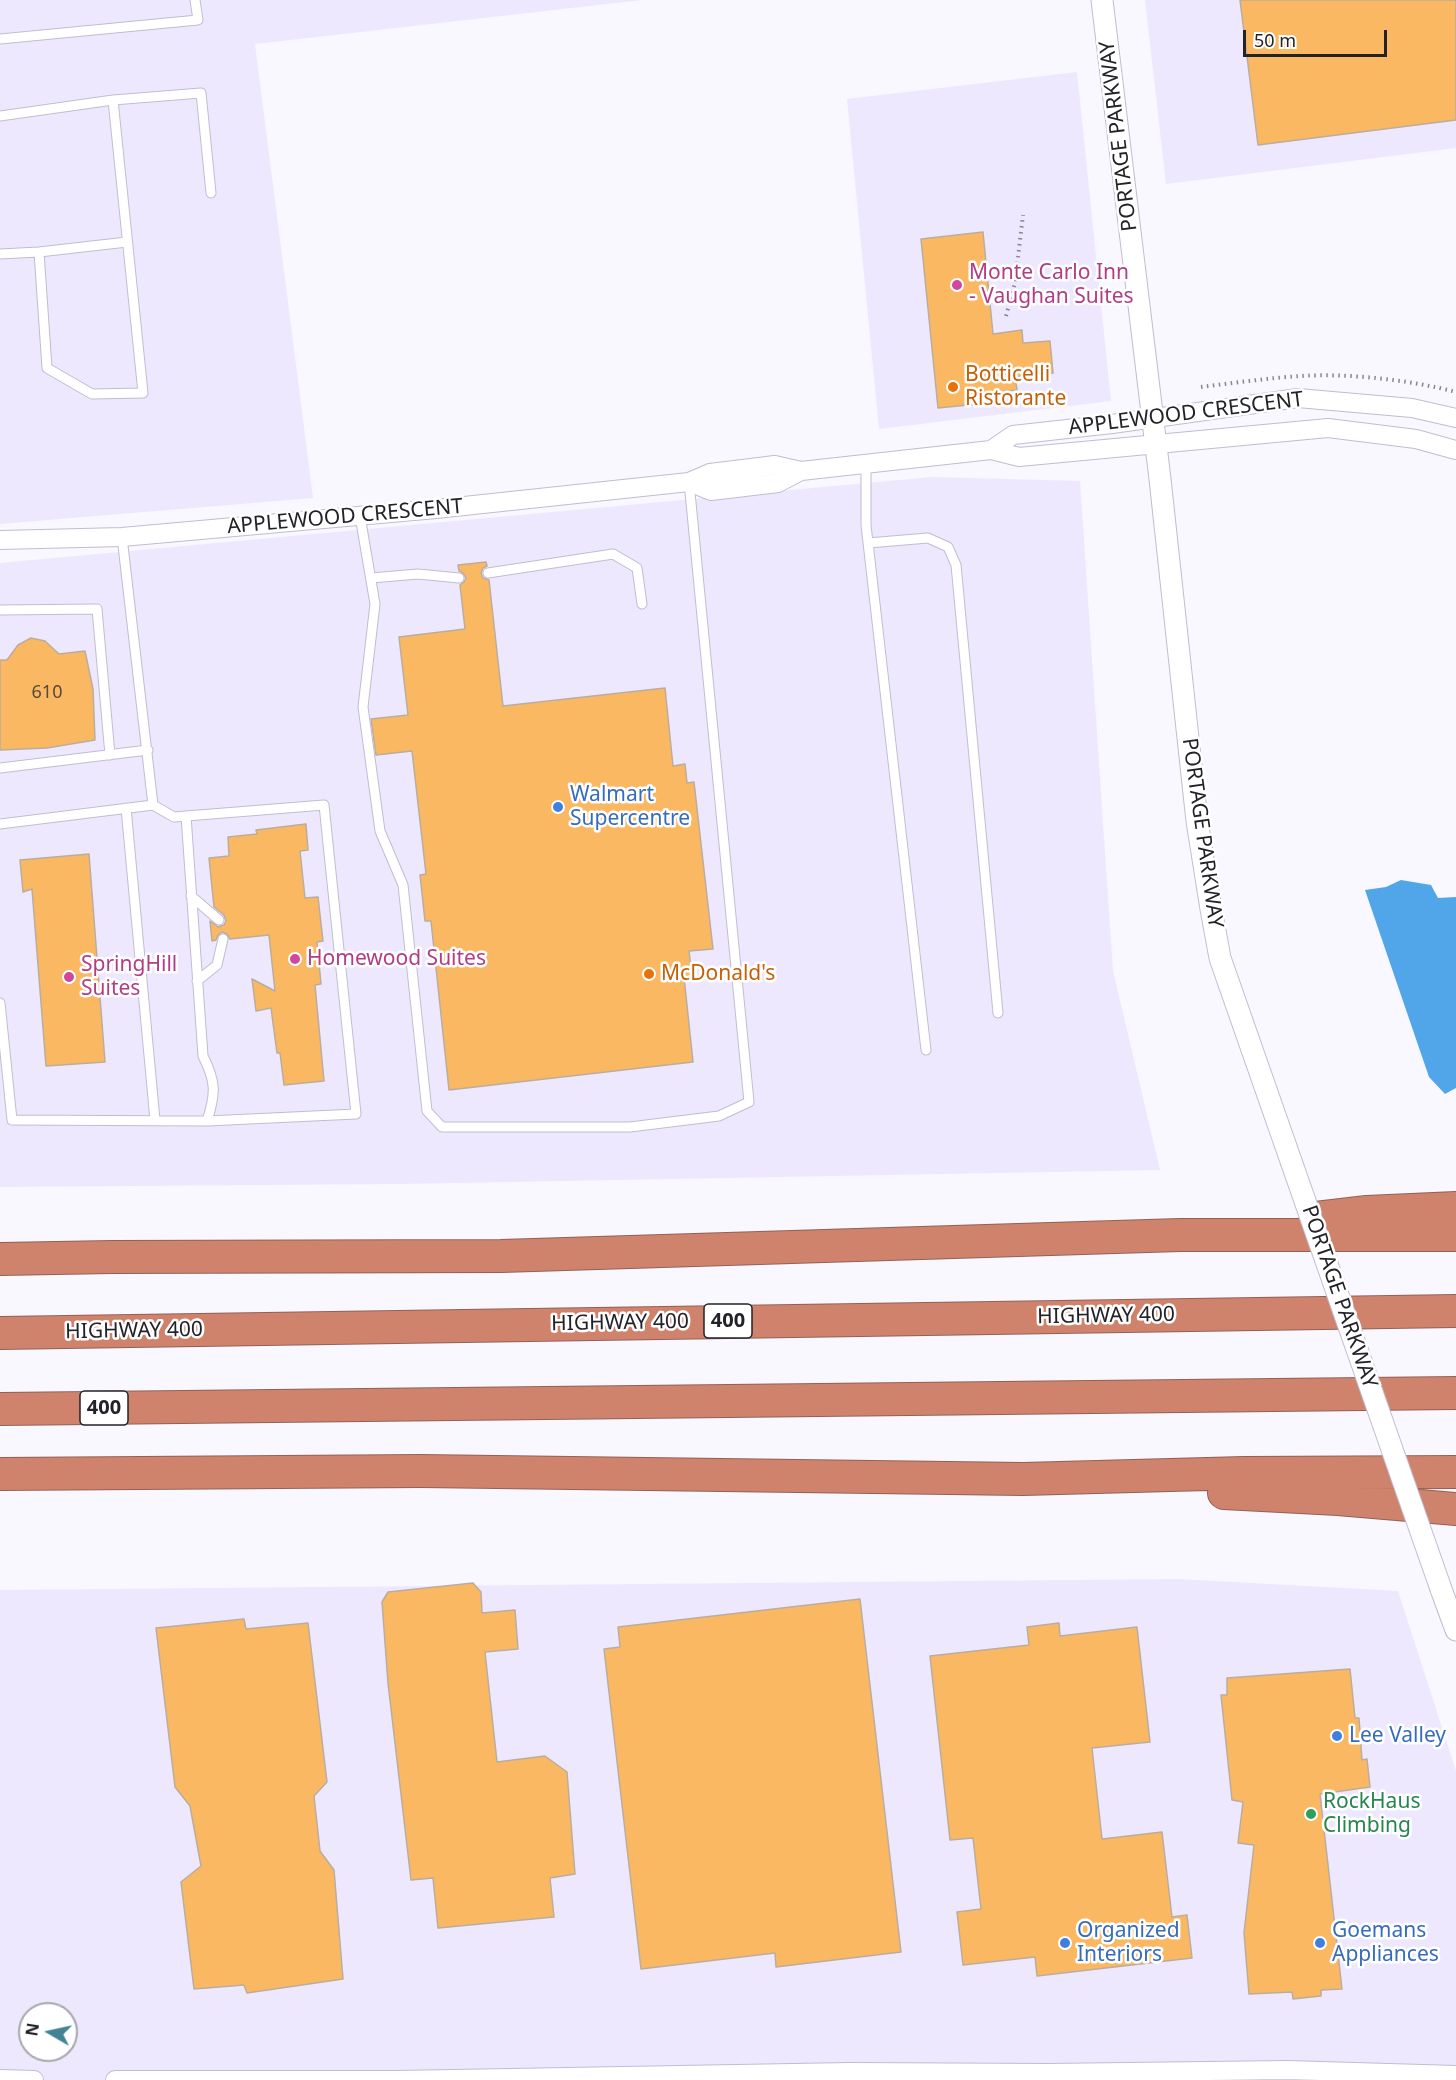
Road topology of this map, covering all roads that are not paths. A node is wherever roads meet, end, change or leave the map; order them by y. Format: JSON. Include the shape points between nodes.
{"nodes":[{"id":1,"x":195,"y":0,"type":"edge"},
{"id":2,"x":1102,"y":0,"type":"edge"},
{"id":3,"x":0,"y":39,"type":"edge"},
{"id":4,"x":113,"y":100,"type":"junction"},
{"id":5,"x":0,"y":116,"type":"edge"},
{"id":6,"x":211,"y":193,"type":"dead end"},
{"id":7,"x":127,"y":242,"type":"junction"},
{"id":8,"x":39,"y":252,"type":"junction"},
{"id":9,"x":0,"y":254,"type":"edge"},
{"id":10,"x":1153,"y":418,"type":"junction"},
{"id":11,"x":1456,"y":418,"type":"edge"},
{"id":12,"x":1156,"y":443,"type":"junction"},
{"id":13,"x":991,"y":450,"type":"junction"},
{"id":14,"x":1456,"y":450,"type":"edge"},
{"id":15,"x":866,"y":463,"type":"junction"},
{"id":16,"x":689,"y":482,"type":"junction"},
{"id":17,"x":360,"y":516,"type":"junction"},
{"id":18,"x":122,"y":537,"type":"junction"},
{"id":19,"x":0,"y":540,"type":"edge"},
{"id":20,"x":868,"y":543,"type":"junction"},
{"id":21,"x":488,"y":573,"type":"dead end"},
{"id":22,"x":370,"y":578,"type":"junction"},
{"id":23,"x":459,"y":578,"type":"dead end"},
{"id":24,"x":642,"y":604,"type":"dead end"},
{"id":25,"x":0,"y":610,"type":"edge"},
{"id":26,"x":148,"y":750,"type":"junction"},
{"id":27,"x":110,"y":755,"type":"junction"},
{"id":28,"x":0,"y":768,"type":"edge"},
{"id":29,"x":153,"y":805,"type":"junction"},
{"id":30,"x":126,"y":808,"type":"junction"},
{"id":31,"x":186,"y":816,"type":"junction"},
{"id":32,"x":0,"y":824,"type":"edge"},
{"id":33,"x":191,"y":896,"type":"junction"},
{"id":34,"x":219,"y":920,"type":"dead end"},
{"id":35,"x":223,"y":939,"type":"dead end"},
{"id":36,"x":197,"y":981,"type":"junction"},
{"id":37,"x":0,"y":1003,"type":"edge"},
{"id":38,"x":998,"y":1013,"type":"dead end"},
{"id":39,"x":926,"y":1050,"type":"dead end"},
{"id":40,"x":155,"y":1120,"type":"junction"},
{"id":41,"x":207,"y":1121,"type":"junction"},
{"id":42,"x":1456,"y":1208,"type":"edge"},
{"id":43,"x":1180,"y":1235,"type":"junction"},
{"id":44,"x":1456,"y":1235,"type":"edge"},
{"id":45,"x":0,"y":1259,"type":"edge"},
{"id":46,"x":1456,"y":1311,"type":"edge"},
{"id":47,"x":0,"y":1333,"type":"edge"},
{"id":48,"x":1456,"y":1393,"type":"edge"},
{"id":49,"x":0,"y":1409,"type":"edge"},
{"id":50,"x":1456,"y":1472,"type":"edge"},
{"id":51,"x":0,"y":1474,"type":"edge"},
{"id":52,"x":1023,"y":1479,"type":"junction"},
{"id":53,"x":1456,"y":1509,"type":"edge"},
{"id":54,"x":1456,"y":1630,"type":"edge"},
{"id":55,"x":1456,"y":2075,"type":"edge"},
{"id":56,"x":592,"y":2078,"type":"edge"},
{"id":57,"x":0,"y":2079,"type":"edge"},
{"id":58,"x":34,"y":2080,"type":"edge"},
{"id":59,"x":115,"y":2080,"type":"edge"},
{"id":60,"x":397,"y":2080,"type":"edge"}],
"edges":[{"from":1,"to":3,"type":"lane","via":[[198,20]]},
{"from":2,"to":10,"type":"street","name":"PORTAGE PARKWAY"},
{"from":4,"to":5,"type":"lane"},
{"from":4,"to":6,"type":"lane","via":[[201,93]]},
{"from":4,"to":7,"type":"lane"},
{"from":7,"to":8,"type":"lane"},
{"from":7,"to":8,"type":"lane","via":[[143,393],[92,394],[47,368]]},
{"from":8,"to":9,"type":"lane"},
{"from":10,"to":11,"type":"street","name":"APPLEWOOD CRESCENT","via":[[1298,398],[1412,408]]},
{"from":10,"to":12,"type":"street","name":"PORTAGE PARKWAY"},
{"from":10,"to":13,"type":"street","name":"APPLEWOOD CRESCENT","via":[[1013,435]]},
{"from":12,"to":13,"type":"street","name":"APPLEWOOD CRESCENT","via":[[1018,457]]},
{"from":12,"to":14,"type":"street","name":"APPLEWOOD CRESCENT","via":[[1328,428],[1416,439]]},
{"from":12,"to":54,"type":"street","name":"PORTAGE PARKWAY","bridge":true,"via":[[1197,821],[1220,958]]},
{"from":13,"to":15,"type":"street","name":"APPLEWOOD CRESCENT"},
{"from":15,"to":16,"type":"street","name":"APPLEWOOD CRESCENT","via":[[801,471],[775,465],[710,473]]},
{"from":15,"to":20,"type":"lane"},
{"from":16,"to":17,"type":"street","name":"APPLEWOOD CRESCENT"},
{"from":16,"to":22,"type":"lane","via":[[749,1102],[719,1116],[630,1127],[442,1127],[427,1112],[403,885],[380,831],[363,707],[375,604]]},
{"from":17,"to":18,"type":"street","name":"APPLEWOOD CRESCENT"},
{"from":17,"to":22,"type":"lane"},
{"from":18,"to":19,"type":"street","name":"APPLEWOOD CRESCENT"},
{"from":18,"to":26,"type":"lane"},
{"from":20,"to":38,"type":"lane","via":[[928,538],[948,547],[956,565]]},
{"from":20,"to":39,"type":"lane"},
{"from":21,"to":24,"type":"lane","via":[[613,554],[637,568]]},
{"from":22,"to":23,"type":"lane","via":[[418,574]]},
{"from":25,"to":27,"type":"lane","via":[[97,609]]},
{"from":26,"to":27,"type":"lane"},
{"from":26,"to":29,"type":"lane"},
{"from":27,"to":28,"type":"lane"},
{"from":29,"to":30,"type":"lane"},
{"from":29,"to":31,"type":"lane","via":[[174,817]]},
{"from":30,"to":32,"type":"lane"},
{"from":30,"to":40,"type":"lane"},
{"from":31,"to":33,"type":"lane"},
{"from":31,"to":41,"type":"lane","via":[[324,805],[356,1114]]},
{"from":33,"to":34,"type":"lane"},
{"from":33,"to":36,"type":"lane"},
{"from":35,"to":36,"type":"lane","via":[[217,965]]},
{"from":36,"to":41,"type":"lane","via":[[203,1056],[212,1074],[214,1099]]},
{"from":37,"to":40,"type":"lane","via":[[12,1120]]},
{"from":40,"to":41,"type":"lane"},
{"from":42,"to":43,"type":"highway","via":[[1367,1212]]},
{"from":43,"to":44,"type":"highway"},
{"from":43,"to":45,"type":"highway","via":[[501,1256]]},
{"from":46,"to":47,"type":"highway","name":"HIGHWAY 400","number":"400"},
{"from":48,"to":49,"type":"highway","number":"400"},
{"from":50,"to":52,"type":"highway"},
{"from":51,"to":52,"type":"highway","via":[[421,1471]]},
{"from":52,"to":53,"type":"highway"},
{"from":55,"to":56,"type":"street","via":[[1287,2070]]},
{"from":56,"to":60,"type":"street"},
{"from":57,"to":58,"type":"street"},
{"from":59,"to":60,"type":"street"}]}
